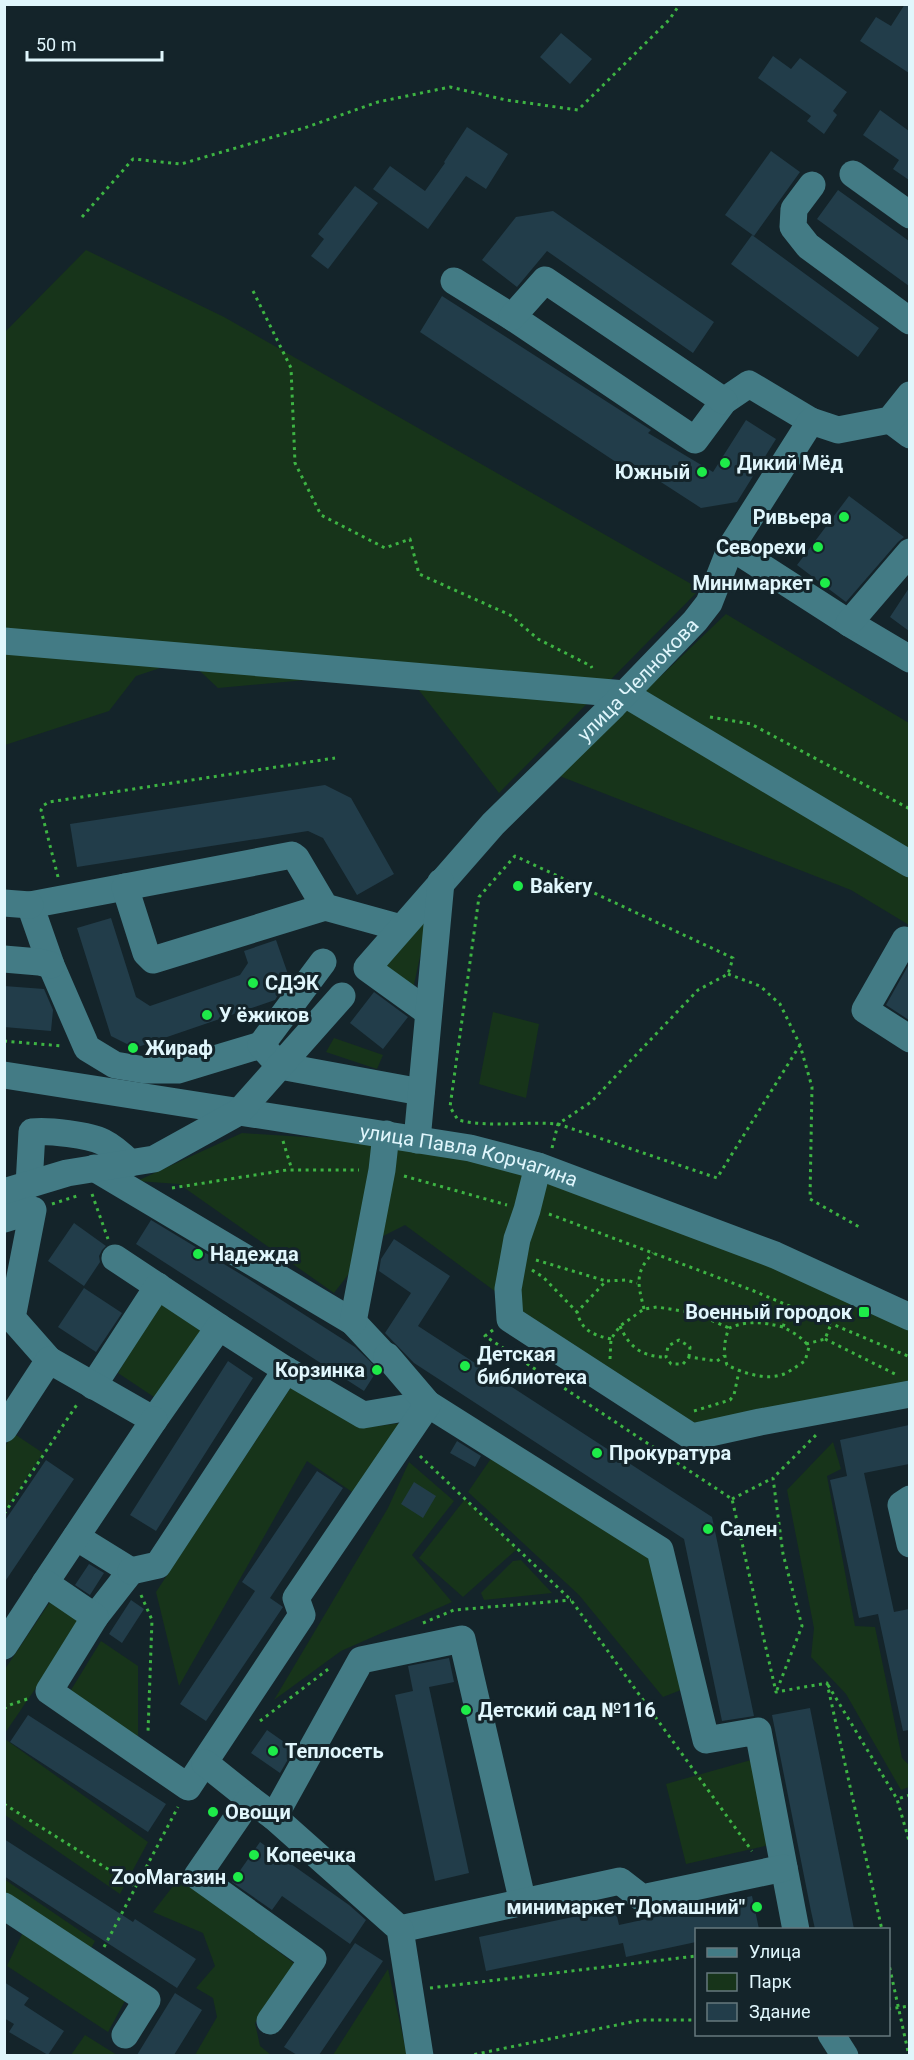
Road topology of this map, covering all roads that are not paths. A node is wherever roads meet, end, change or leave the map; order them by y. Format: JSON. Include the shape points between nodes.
{"nodes":[{"id":1,"x":853,"y":174,"type":"dead end"},
{"id":2,"x":812,"y":185,"type":"dead end"},
{"id":3,"x":909,"y":215,"type":"edge"},
{"id":4,"x":454,"y":281,"type":"dead end"},
{"id":5,"x":512,"y":317,"type":"junction"},
{"id":6,"x":909,"y":321,"type":"edge"},
{"id":7,"x":909,"y":395,"type":"edge"},
{"id":8,"x":724,"y":400,"type":"junction"},
{"id":9,"x":811,"y":421,"type":"junction"},
{"id":10,"x":900,"y":428,"type":"edge"},
{"id":11,"x":731,"y":547,"type":"junction"},
{"id":12,"x":909,"y":552,"type":"edge"},
{"id":13,"x":849,"y":623,"type":"junction"},
{"id":14,"x":4,"y":641,"type":"edge"},
{"id":15,"x":909,"y":659,"type":"edge"},
{"id":16,"x":625,"y":694,"type":"junction"},
{"id":17,"x":909,"y":864,"type":"edge"},
{"id":18,"x":441,"y":882,"type":"junction"},
{"id":19,"x":124,"y":887,"type":"junction"},
{"id":20,"x":17,"y":904,"type":"edge"},
{"id":21,"x":326,"y":907,"type":"junction"},
{"id":22,"x":401,"y":928,"type":"junction"},
{"id":23,"x":909,"y":944,"type":"edge"},
{"id":24,"x":4,"y":959,"type":"edge"},
{"id":25,"x":323,"y":962,"type":"dead end"},
{"id":26,"x":51,"y":965,"type":"junction"},
{"id":27,"x":342,"y":996,"type":"dead end"},
{"id":28,"x":428,"y":1012,"type":"junction"},
{"id":29,"x":909,"y":1039,"type":"edge"},
{"id":30,"x":261,"y":1045,"type":"junction"},
{"id":31,"x":280,"y":1066,"type":"junction"},
{"id":32,"x":4,"y":1075,"type":"edge"},
{"id":33,"x":421,"y":1092,"type":"junction"},
{"id":34,"x":239,"y":1112,"type":"junction"},
{"id":35,"x":386,"y":1134,"type":"junction"},
{"id":36,"x":417,"y":1140,"type":"junction"},
{"id":37,"x":130,"y":1163,"type":"junction"},
{"id":38,"x":538,"y":1166,"type":"junction"},
{"id":39,"x":92,"y":1180,"type":"junction"},
{"id":40,"x":17,"y":1188,"type":"edge"},
{"id":41,"x":4,"y":1219,"type":"edge"},
{"id":42,"x":115,"y":1258,"type":"road end"},
{"id":43,"x":158,"y":1286,"type":"junction"},
{"id":44,"x":909,"y":1317,"type":"edge"},
{"id":45,"x":353,"y":1322,"type":"junction"},
{"id":46,"x":219,"y":1327,"type":"junction"},
{"id":47,"x":49,"y":1359,"type":"junction"},
{"id":48,"x":286,"y":1370,"type":"junction"},
{"id":49,"x":91,"y":1385,"type":"junction"},
{"id":50,"x":905,"y":1385,"type":"edge"},
{"id":51,"x":428,"y":1404,"type":"junction"},
{"id":52,"x":154,"y":1420,"type":"junction"},
{"id":53,"x":4,"y":1429,"type":"edge"},
{"id":54,"x":909,"y":1499,"type":"edge"},
{"id":55,"x":76,"y":1537,"type":"junction"},
{"id":56,"x":909,"y":1544,"type":"edge"},
{"id":57,"x":131,"y":1571,"type":"junction"},
{"id":58,"x":45,"y":1583,"type":"junction"},
{"id":59,"x":95,"y":1617,"type":"junction"},
{"id":60,"x":4,"y":1647,"type":"edge"},
{"id":61,"x":205,"y":1763,"type":"junction"},
{"id":62,"x":250,"y":1799,"type":"junction"},
{"id":63,"x":274,"y":1817,"type":"junction"},
{"id":64,"x":776,"y":1870,"type":"junction"},
{"id":65,"x":523,"y":1903,"type":"junction"},
{"id":66,"x":4,"y":1906,"type":"edge"},
{"id":67,"x":796,"y":1928,"type":"edge"},
{"id":68,"x":400,"y":1929,"type":"junction"},
{"id":69,"x":270,"y":2021,"type":"dead end"},
{"id":70,"x":125,"y":2035,"type":"dead end"},
{"id":71,"x":832,"y":2036,"type":"edge"},
{"id":72,"x":420,"y":2055,"type":"edge"},
{"id":73,"x":845,"y":2055,"type":"edge"}],
"edges":[{"from":1,"to":3,"type":"street"},
{"from":2,"to":6,"type":"street","via":[[794,209],[793,227],[808,246]]},
{"from":4,"to":5,"type":"street"},
{"from":5,"to":8,"type":"street","via":[[545,280]]},
{"from":5,"to":8,"type":"street","via":[[695,440]]},
{"from":7,"to":10,"type":"street"},
{"from":8,"to":9,"type":"street","via":[[749,384]]},
{"from":9,"to":10,"type":"street","via":[[838,430]]},
{"from":9,"to":11,"type":"street","name":"улица Челнокова"},
{"from":11,"to":13,"type":"street"},
{"from":11,"to":16,"type":"street","name":"улица Челнокова","via":[[709,603]]},
{"from":12,"to":13,"type":"street"},
{"from":13,"to":15,"type":"street"},
{"from":14,"to":16,"type":"street"},
{"from":16,"to":17,"type":"street"},
{"from":16,"to":18,"type":"street","name":"улица Челнокова","via":[[527,789]]},
{"from":18,"to":22,"type":"street","name":"улица Челнокова"},
{"from":18,"to":28,"type":"street"},
{"from":19,"to":20,"type":"street","via":[[63,900]]},
{"from":19,"to":21,"type":"street","via":[[292,855]]},
{"from":19,"to":21,"type":"street","via":[[146,953],[153,960]]},
{"from":20,"to":26,"type":"street"},
{"from":21,"to":22,"type":"street"},
{"from":22,"to":28,"type":"street","name":"улица Челнокова","via":[[367,968]]},
{"from":23,"to":29,"type":"street","via":[[905,940],[865,1010]]},
{"from":24,"to":26,"type":"street"},
{"from":25,"to":30,"type":"street"},
{"from":26,"to":30,"type":"street","via":[[87,1048],[115,1065],[178,1070]]},
{"from":27,"to":31,"type":"street"},
{"from":28,"to":33,"type":"street"},
{"from":30,"to":31,"type":"street"},
{"from":31,"to":33,"type":"street"},
{"from":31,"to":34,"type":"street"},
{"from":32,"to":34,"type":"street","name":"улица Павла Корчагина"},
{"from":33,"to":36,"type":"street"},
{"from":34,"to":35,"type":"street","name":"улица Павла Корчагина"},
{"from":34,"to":37,"type":"street","via":[[154,1159]]},
{"from":35,"to":36,"type":"street","name":"улица Павла Корчагина"},
{"from":35,"to":45,"type":"street"},
{"from":36,"to":38,"type":"street","name":"улица Павла Корчагина","via":[[470,1148]]},
{"from":37,"to":39,"type":"street"},
{"from":37,"to":40,"type":"street","via":[[101,1141],[32,1132]]},
{"from":38,"to":44,"type":"street","name":"улица Павла Корчагина","via":[[775,1255]]},
{"from":38,"to":50,"type":"street","via":[[517,1239],[508,1289],[510,1319],[692,1437]]},
{"from":39,"to":40,"type":"street","via":[[67,1173]]},
{"from":39,"to":45,"type":"street"},
{"from":41,"to":47,"type":"street","via":[[33,1210],[12,1318]]},
{"from":42,"to":43,"type":"street"},
{"from":43,"to":46,"type":"street"},
{"from":43,"to":49,"type":"street"},
{"from":45,"to":51,"type":"street"},
{"from":46,"to":48,"type":"street"},
{"from":46,"to":52,"type":"street"},
{"from":47,"to":49,"type":"street"},
{"from":47,"to":53,"type":"street"},
{"from":48,"to":51,"type":"street","via":[[363,1415]]},
{"from":48,"to":57,"type":"street","via":[[158,1565]]},
{"from":49,"to":52,"type":"street"},
{"from":51,"to":61,"type":"street","via":[[296,1598],[302,1615]]},
{"from":51,"to":64,"type":"street","via":[[660,1550],[706,1740],[758,1731]]},
{"from":52,"to":55,"type":"street"},
{"from":54,"to":56,"type":"street","via":[[901,1505]]},
{"from":55,"to":57,"type":"street"},
{"from":55,"to":58,"type":"street"},
{"from":57,"to":59,"type":"street"},
{"from":58,"to":59,"type":"street"},
{"from":58,"to":60,"type":"street"},
{"from":59,"to":61,"type":"street","via":[[49,1691],[188,1787]]},
{"from":61,"to":62,"type":"street"},
{"from":62,"to":63,"type":"street"},
{"from":62,"to":69,"type":"street","via":[[196,1876],[313,1959]]},
{"from":63,"to":65,"type":"street","via":[[361,1660],[462,1639]]},
{"from":63,"to":68,"type":"street"},
{"from":64,"to":65,"type":"street","via":[[642,1898],[620,1881]]},
{"from":64,"to":67,"type":"street"},
{"from":65,"to":68,"type":"street"},
{"from":66,"to":70,"type":"street","via":[[147,2000]]},
{"from":68,"to":72,"type":"street"},
{"from":71,"to":73,"type":"street"}]}
